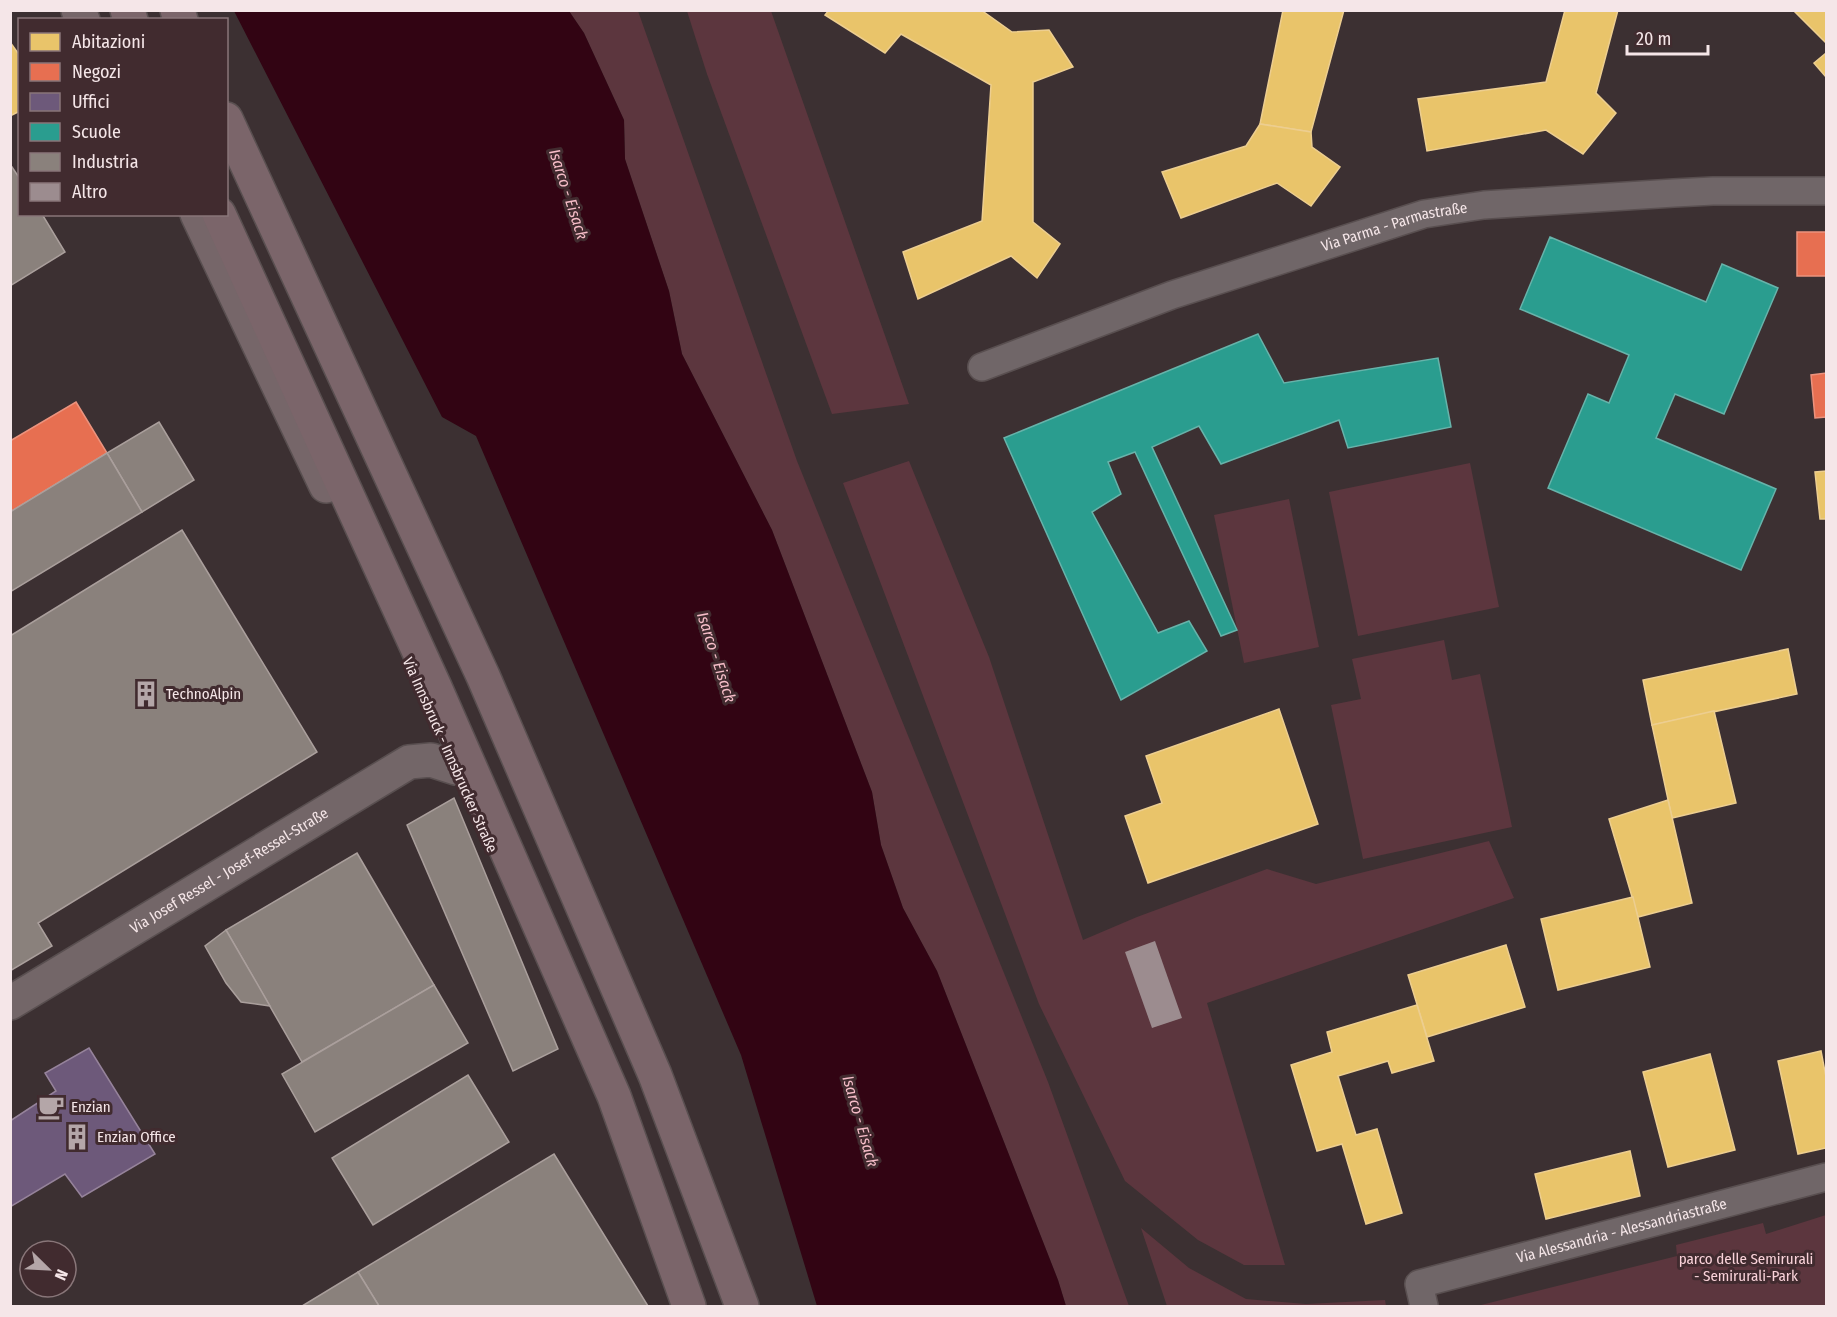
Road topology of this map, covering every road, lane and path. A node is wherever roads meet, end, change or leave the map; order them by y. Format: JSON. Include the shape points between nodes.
{"nodes":[{"id":1,"x":228,"y":123,"type":"edge"},
{"id":2,"x":1827,"y":191,"type":"edge"},
{"id":3,"x":198,"y":216,"type":"edge"},
{"id":4,"x":220,"y":216,"type":"edge"},
{"id":5,"x":982,"y":366,"type":"dead end"},
{"id":6,"x":456,"y":768,"type":"junction"},
{"id":7,"x":10,"y":1003,"type":"edge"},
{"id":8,"x":1827,"y":1177,"type":"edge"},
{"id":9,"x":1421,"y":1295,"type":"edge"},
{"id":10,"x":677,"y":1306,"type":"edge"},
{"id":11,"x":689,"y":1306,"type":"edge"},
{"id":12,"x":741,"y":1306,"type":"edge"}],
"edges":[{"from":1,"to":12,"type":"highway","via":[[497,708],[655,1075]]},
{"from":2,"to":5,"type":"street","name":"Via Parma - Parmastraße","via":[[1674,193],[1484,205],[1424,214],[1172,295]]},
{"from":3,"to":6,"type":"main road","name":"Via Innsbruck - Innsbrucker Straße"},
{"from":4,"to":11,"type":"highway","via":[[435,687],[614,1096]]},
{"from":6,"to":7,"type":"main road","name":"Via Josef Ressel - Josef-Ressel-Straße","via":[[431,760],[409,762]]},
{"from":6,"to":10,"type":"main road","name":"Via Innsbruck - Innsbrucker Straße","via":[[626,1158]]},
{"from":8,"to":9,"type":"street","name":"Via Alessandria - Alessandriastraße"}]}
